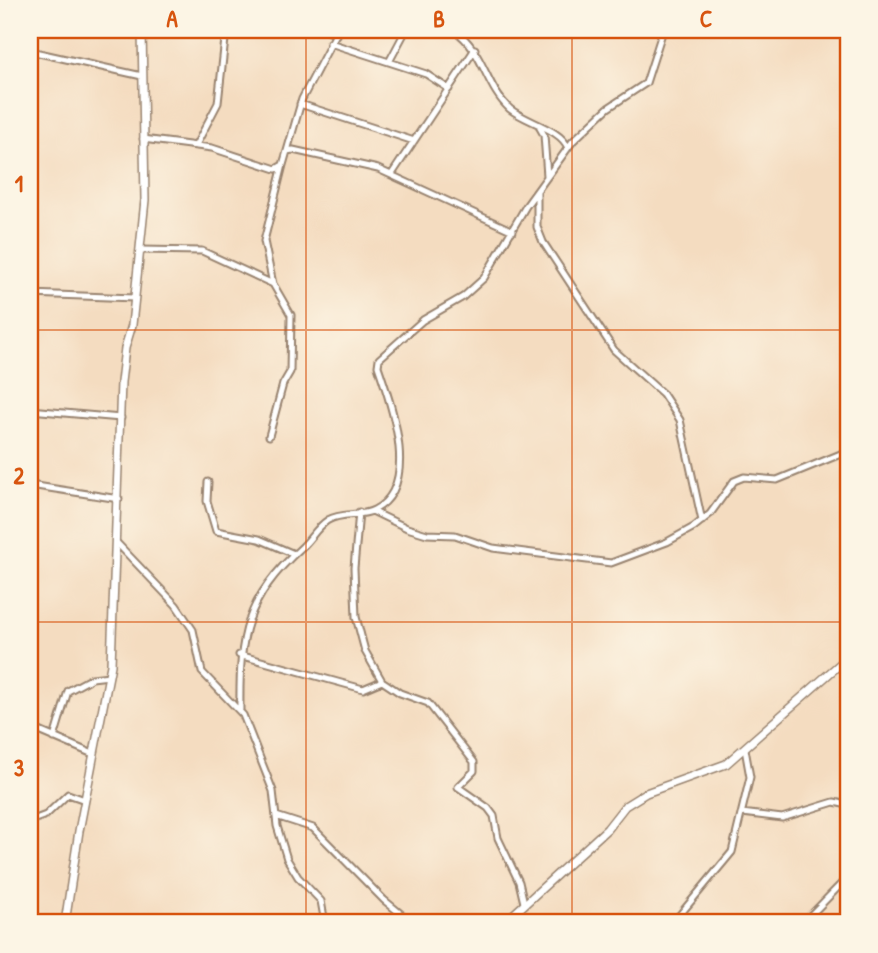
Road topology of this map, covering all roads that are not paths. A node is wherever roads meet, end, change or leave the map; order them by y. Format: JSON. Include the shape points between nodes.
{"nodes":[{"id":1,"x":142,"y":30,"type":"edge"},
{"id":2,"x":226,"y":30,"type":"edge"},
{"id":3,"x":326,"y":30,"type":"edge"},
{"id":4,"x":406,"y":30,"type":"edge"},
{"id":5,"x":454,"y":30,"type":"edge"},
{"id":6,"x":663,"y":30,"type":"edge"},
{"id":7,"x":337,"y":32,"type":"edge"},
{"id":8,"x":330,"y":43,"type":"junction"},
{"id":9,"x":475,"y":49,"type":"junction"},
{"id":10,"x":30,"y":51,"type":"edge"},
{"id":11,"x":389,"y":62,"type":"junction"},
{"id":12,"x":142,"y":76,"type":"junction"},
{"id":13,"x":449,"y":89,"type":"junction"},
{"id":14,"x":300,"y":104,"type":"junction"},
{"id":15,"x":540,"y":128,"type":"junction"},
{"id":16,"x":143,"y":139,"type":"junction"},
{"id":17,"x":565,"y":140,"type":"junction"},
{"id":18,"x":414,"y":141,"type":"junction"},
{"id":19,"x":573,"y":141,"type":"junction"},
{"id":20,"x":196,"y":145,"type":"junction"},
{"id":21,"x":568,"y":148,"type":"junction"},
{"id":22,"x":287,"y":152,"type":"junction"},
{"id":23,"x":283,"y":165,"type":"junction"},
{"id":24,"x":392,"y":174,"type":"junction"},
{"id":25,"x":547,"y":177,"type":"junction"},
{"id":26,"x":537,"y":192,"type":"junction"},
{"id":27,"x":513,"y":232,"type":"junction"},
{"id":28,"x":141,"y":250,"type":"junction"},
{"id":29,"x":273,"y":284,"type":"junction"},
{"id":30,"x":30,"y":294,"type":"edge"},
{"id":31,"x":134,"y":298,"type":"junction"},
{"id":32,"x":30,"y":410,"type":"edge"},
{"id":33,"x":121,"y":418,"type":"junction"},
{"id":34,"x":269,"y":436,"type":"dead end"},
{"id":35,"x":848,"y":451,"type":"edge"},
{"id":36,"x":208,"y":482,"type":"dead end"},
{"id":37,"x":30,"y":485,"type":"edge"},
{"id":38,"x":119,"y":499,"type":"junction"},
{"id":39,"x":381,"y":505,"type":"junction"},
{"id":40,"x":372,"y":511,"type":"junction"},
{"id":41,"x":359,"y":512,"type":"junction"},
{"id":42,"x":383,"y":515,"type":"junction"},
{"id":43,"x":702,"y":521,"type":"junction"},
{"id":44,"x":116,"y":542,"type":"junction"},
{"id":45,"x":294,"y":554,"type":"junction"},
{"id":46,"x":240,"y":655,"type":"junction"},
{"id":47,"x":848,"y":657,"type":"edge"},
{"id":48,"x":110,"y":676,"type":"junction"},
{"id":49,"x":382,"y":681,"type":"junction"},
{"id":50,"x":240,"y":710,"type":"junction"},
{"id":51,"x":30,"y":727,"type":"edge"},
{"id":52,"x":54,"y":738,"type":"junction"},
{"id":53,"x":745,"y":749,"type":"junction"},
{"id":54,"x":93,"y":754,"type":"junction"},
{"id":55,"x":85,"y":800,"type":"junction"},
{"id":56,"x":848,"y":805,"type":"edge"},
{"id":57,"x":742,"y":813,"type":"junction"},
{"id":58,"x":276,"y":816,"type":"junction"},
{"id":59,"x":30,"y":821,"type":"edge"},
{"id":60,"x":848,"y":877,"type":"edge"},
{"id":61,"x":524,"y":903,"type":"junction"},
{"id":62,"x":65,"y":923,"type":"edge"},
{"id":63,"x":325,"y":923,"type":"edge"},
{"id":64,"x":412,"y":923,"type":"edge"},
{"id":65,"x":504,"y":923,"type":"edge"},
{"id":66,"x":673,"y":923,"type":"edge"},
{"id":67,"x":803,"y":923,"type":"edge"}],
"edges":[{"from":1,"to":12,"type":"street"},
{"from":2,"to":20,"type":"street","via":[[218,103]]},
{"from":3,"to":7,"type":"street"},
{"from":4,"to":11,"type":"street"},
{"from":5,"to":9,"type":"street"},
{"from":6,"to":19,"type":"street","via":[[646,83],[608,108]]},
{"from":7,"to":8,"type":"street"},
{"from":8,"to":11,"type":"street"},
{"from":8,"to":14,"type":"street"},
{"from":9,"to":13,"type":"street"},
{"from":9,"to":15,"type":"street","via":[[502,100]]},
{"from":10,"to":12,"type":"street"},
{"from":11,"to":13,"type":"street","via":[[426,74]]},
{"from":12,"to":16,"type":"street"},
{"from":13,"to":18,"type":"street"},
{"from":14,"to":18,"type":"street"},
{"from":14,"to":22,"type":"street"},
{"from":15,"to":17,"type":"street"},
{"from":15,"to":25,"type":"street"},
{"from":16,"to":20,"type":"street"},
{"from":16,"to":28,"type":"street"},
{"from":17,"to":19,"type":"street"},
{"from":17,"to":21,"type":"street"},
{"from":18,"to":24,"type":"street"},
{"from":19,"to":21,"type":"street"},
{"from":20,"to":23,"type":"street","via":[[272,169]]},
{"from":21,"to":25,"type":"street"},
{"from":22,"to":23,"type":"street"},
{"from":22,"to":24,"type":"street"},
{"from":23,"to":29,"type":"street","via":[[264,234]]},
{"from":24,"to":27,"type":"street"},
{"from":25,"to":26,"type":"street"},
{"from":26,"to":27,"type":"street"},
{"from":26,"to":43,"type":"street","via":[[537,227],[543,243],[614,350],[657,389],[680,420]]},
{"from":27,"to":39,"type":"street","via":[[478,284],[423,320],[379,359],[394,414],[399,472],[394,491]]},
{"from":28,"to":29,"type":"street","via":[[202,251]]},
{"from":28,"to":31,"type":"street"},
{"from":29,"to":34,"type":"street","via":[[291,315],[290,372]]},
{"from":30,"to":31,"type":"street"},
{"from":31,"to":33,"type":"street","via":[[121,382]]},
{"from":32,"to":33,"type":"street"},
{"from":33,"to":38,"type":"street"},
{"from":35,"to":43,"type":"street","via":[[777,480],[744,477],[734,481]]},
{"from":36,"to":45,"type":"street","via":[[207,501],[216,531],[258,539]]},
{"from":37,"to":38,"type":"street"},
{"from":38,"to":44,"type":"street"},
{"from":39,"to":40,"type":"street"},
{"from":39,"to":42,"type":"street"},
{"from":40,"to":41,"type":"street"},
{"from":40,"to":42,"type":"street"},
{"from":41,"to":45,"type":"street","via":[[329,520]]},
{"from":41,"to":49,"type":"street","via":[[354,559],[356,617],[365,651]]},
{"from":42,"to":43,"type":"street","via":[[427,534],[611,563],[667,542]]},
{"from":44,"to":48,"type":"street"},
{"from":44,"to":50,"type":"street","via":[[176,604],[193,630],[202,672]]},
{"from":45,"to":46,"type":"street","via":[[274,572],[259,596]]},
{"from":46,"to":49,"type":"street","via":[[363,689]]},
{"from":46,"to":50,"type":"street"},
{"from":47,"to":53,"type":"street"},
{"from":48,"to":52,"type":"street","via":[[92,678],[68,691]]},
{"from":48,"to":54,"type":"street"},
{"from":49,"to":61,"type":"street","via":[[428,703],[474,762],[474,771],[458,787],[494,816]]},
{"from":50,"to":58,"type":"street","via":[[270,782]]},
{"from":51,"to":52,"type":"street"},
{"from":52,"to":54,"type":"street"},
{"from":53,"to":57,"type":"street","via":[[750,777]]},
{"from":53,"to":61,"type":"street","via":[[726,764],[634,799],[552,882]]},
{"from":54,"to":55,"type":"street"},
{"from":55,"to":59,"type":"street","via":[[68,794],[46,815]]},
{"from":55,"to":62,"type":"street"},
{"from":56,"to":57,"type":"street","via":[[834,802],[782,818]]},
{"from":57,"to":66,"type":"street","via":[[728,860]]},
{"from":58,"to":63,"type":"street","via":[[287,859],[321,901]]},
{"from":58,"to":64,"type":"street","via":[[313,828]]},
{"from":60,"to":67,"type":"street"},
{"from":61,"to":65,"type":"street"}]}
